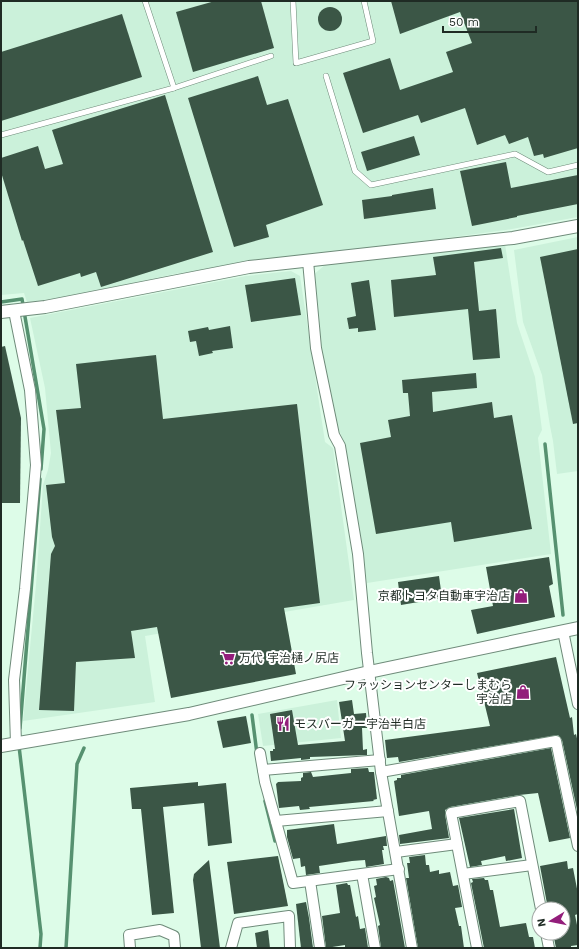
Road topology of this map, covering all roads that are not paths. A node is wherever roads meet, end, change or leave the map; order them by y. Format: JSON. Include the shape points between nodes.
{"nodes":[{"id":1,"x":145,"y":1,"type":"edge"},
{"id":2,"x":293,"y":1,"type":"edge"},
{"id":3,"x":364,"y":1,"type":"edge"},
{"id":4,"x":271,"y":56,"type":"dead end"},
{"id":5,"x":326,"y":76,"type":"dead end"},
{"id":6,"x":174,"y":88,"type":"junction"},
{"id":7,"x":1,"y":135,"type":"edge"},
{"id":8,"x":578,"y":165,"type":"edge"},
{"id":9,"x":578,"y":226,"type":"edge"},
{"id":10,"x":308,"y":261,"type":"junction"},
{"id":11,"x":14,"y":311,"type":"junction"},
{"id":12,"x":1,"y":312,"type":"edge"},
{"id":13,"x":578,"y":628,"type":"edge"},
{"id":14,"x":563,"y":631,"type":"junction"},
{"id":15,"x":369,"y":672,"type":"junction"},
{"id":16,"x":578,"y":704,"type":"edge"},
{"id":17,"x":16,"y":744,"type":"junction"},
{"id":18,"x":1,"y":746,"type":"edge"},
{"id":19,"x":260,"y":754,"type":"dead end"},
{"id":20,"x":380,"y":760,"type":"junction"},
{"id":21,"x":263,"y":770,"type":"junction"},
{"id":22,"x":381,"y":772,"type":"junction"},
{"id":23,"x":388,"y":811,"type":"junction"},
{"id":24,"x":276,"y":821,"type":"junction"},
{"id":25,"x":457,"y":844,"type":"junction"},
{"id":26,"x":578,"y":846,"type":"edge"},
{"id":27,"x":396,"y":852,"type":"junction"},
{"id":28,"x":532,"y":865,"type":"junction"},
{"id":29,"x":399,"y":869,"type":"junction"},
{"id":30,"x":362,"y":874,"type":"junction"},
{"id":31,"x":463,"y":874,"type":"junction"},
{"id":32,"x":310,"y":881,"type":"junction"},
{"id":33,"x":539,"y":901,"type":"edge"},
{"id":34,"x":130,"y":948,"type":"edge"},
{"id":35,"x":175,"y":948,"type":"edge"},
{"id":36,"x":231,"y":948,"type":"edge"},
{"id":37,"x":290,"y":948,"type":"edge"},
{"id":38,"x":320,"y":948,"type":"edge"},
{"id":39,"x":375,"y":948,"type":"edge"},
{"id":40,"x":412,"y":948,"type":"edge"},
{"id":41,"x":477,"y":948,"type":"edge"}],
"edges":[{"from":1,"to":6,"type":"lane"},
{"from":2,"to":3,"type":"lane","via":[[296,63],[373,41]]},
{"from":4,"to":6,"type":"lane"},
{"from":5,"to":8,"type":"lane","via":[[355,172],[371,185],[515,154],[548,172]]},
{"from":6,"to":7,"type":"lane"},
{"from":9,"to":10,"type":"street","via":[[514,238]]},
{"from":10,"to":11,"type":"street","via":[[249,267],[45,308]]},
{"from":10,"to":15,"type":"street","via":[[316,348],[334,435],[340,446],[358,554]]},
{"from":11,"to":12,"type":"street"},
{"from":11,"to":17,"type":"street","via":[[30,390],[36,465],[14,680]]},
{"from":13,"to":14,"type":"street"},
{"from":14,"to":15,"type":"street"},
{"from":14,"to":16,"type":"street"},
{"from":15,"to":17,"type":"street","via":[[189,714]]},
{"from":15,"to":20,"type":"street"},
{"from":17,"to":18,"type":"street"},
{"from":19,"to":21,"type":"street"},
{"from":20,"to":21,"type":"street"},
{"from":20,"to":22,"type":"street"},
{"from":21,"to":24,"type":"street"},
{"from":22,"to":23,"type":"street"},
{"from":22,"to":26,"type":"street","via":[[556,741]]},
{"from":23,"to":24,"type":"street"},
{"from":23,"to":27,"type":"street"},
{"from":24,"to":32,"type":"street","via":[[293,883]]},
{"from":25,"to":27,"type":"street"},
{"from":25,"to":28,"type":"street","via":[[451,814],[520,801]]},
{"from":25,"to":31,"type":"street"},
{"from":27,"to":29,"type":"street"},
{"from":28,"to":31,"type":"street"},
{"from":28,"to":33,"type":"street"},
{"from":29,"to":30,"type":"street"},
{"from":29,"to":40,"type":"street"},
{"from":30,"to":32,"type":"street"},
{"from":30,"to":39,"type":"street"},
{"from":31,"to":41,"type":"street"},
{"from":32,"to":38,"type":"street"},
{"from":34,"to":35,"type":"street","via":[[130,935],[160,930],[174,936]]},
{"from":36,"to":37,"type":"street","via":[[238,923],[288,916]]}]}
